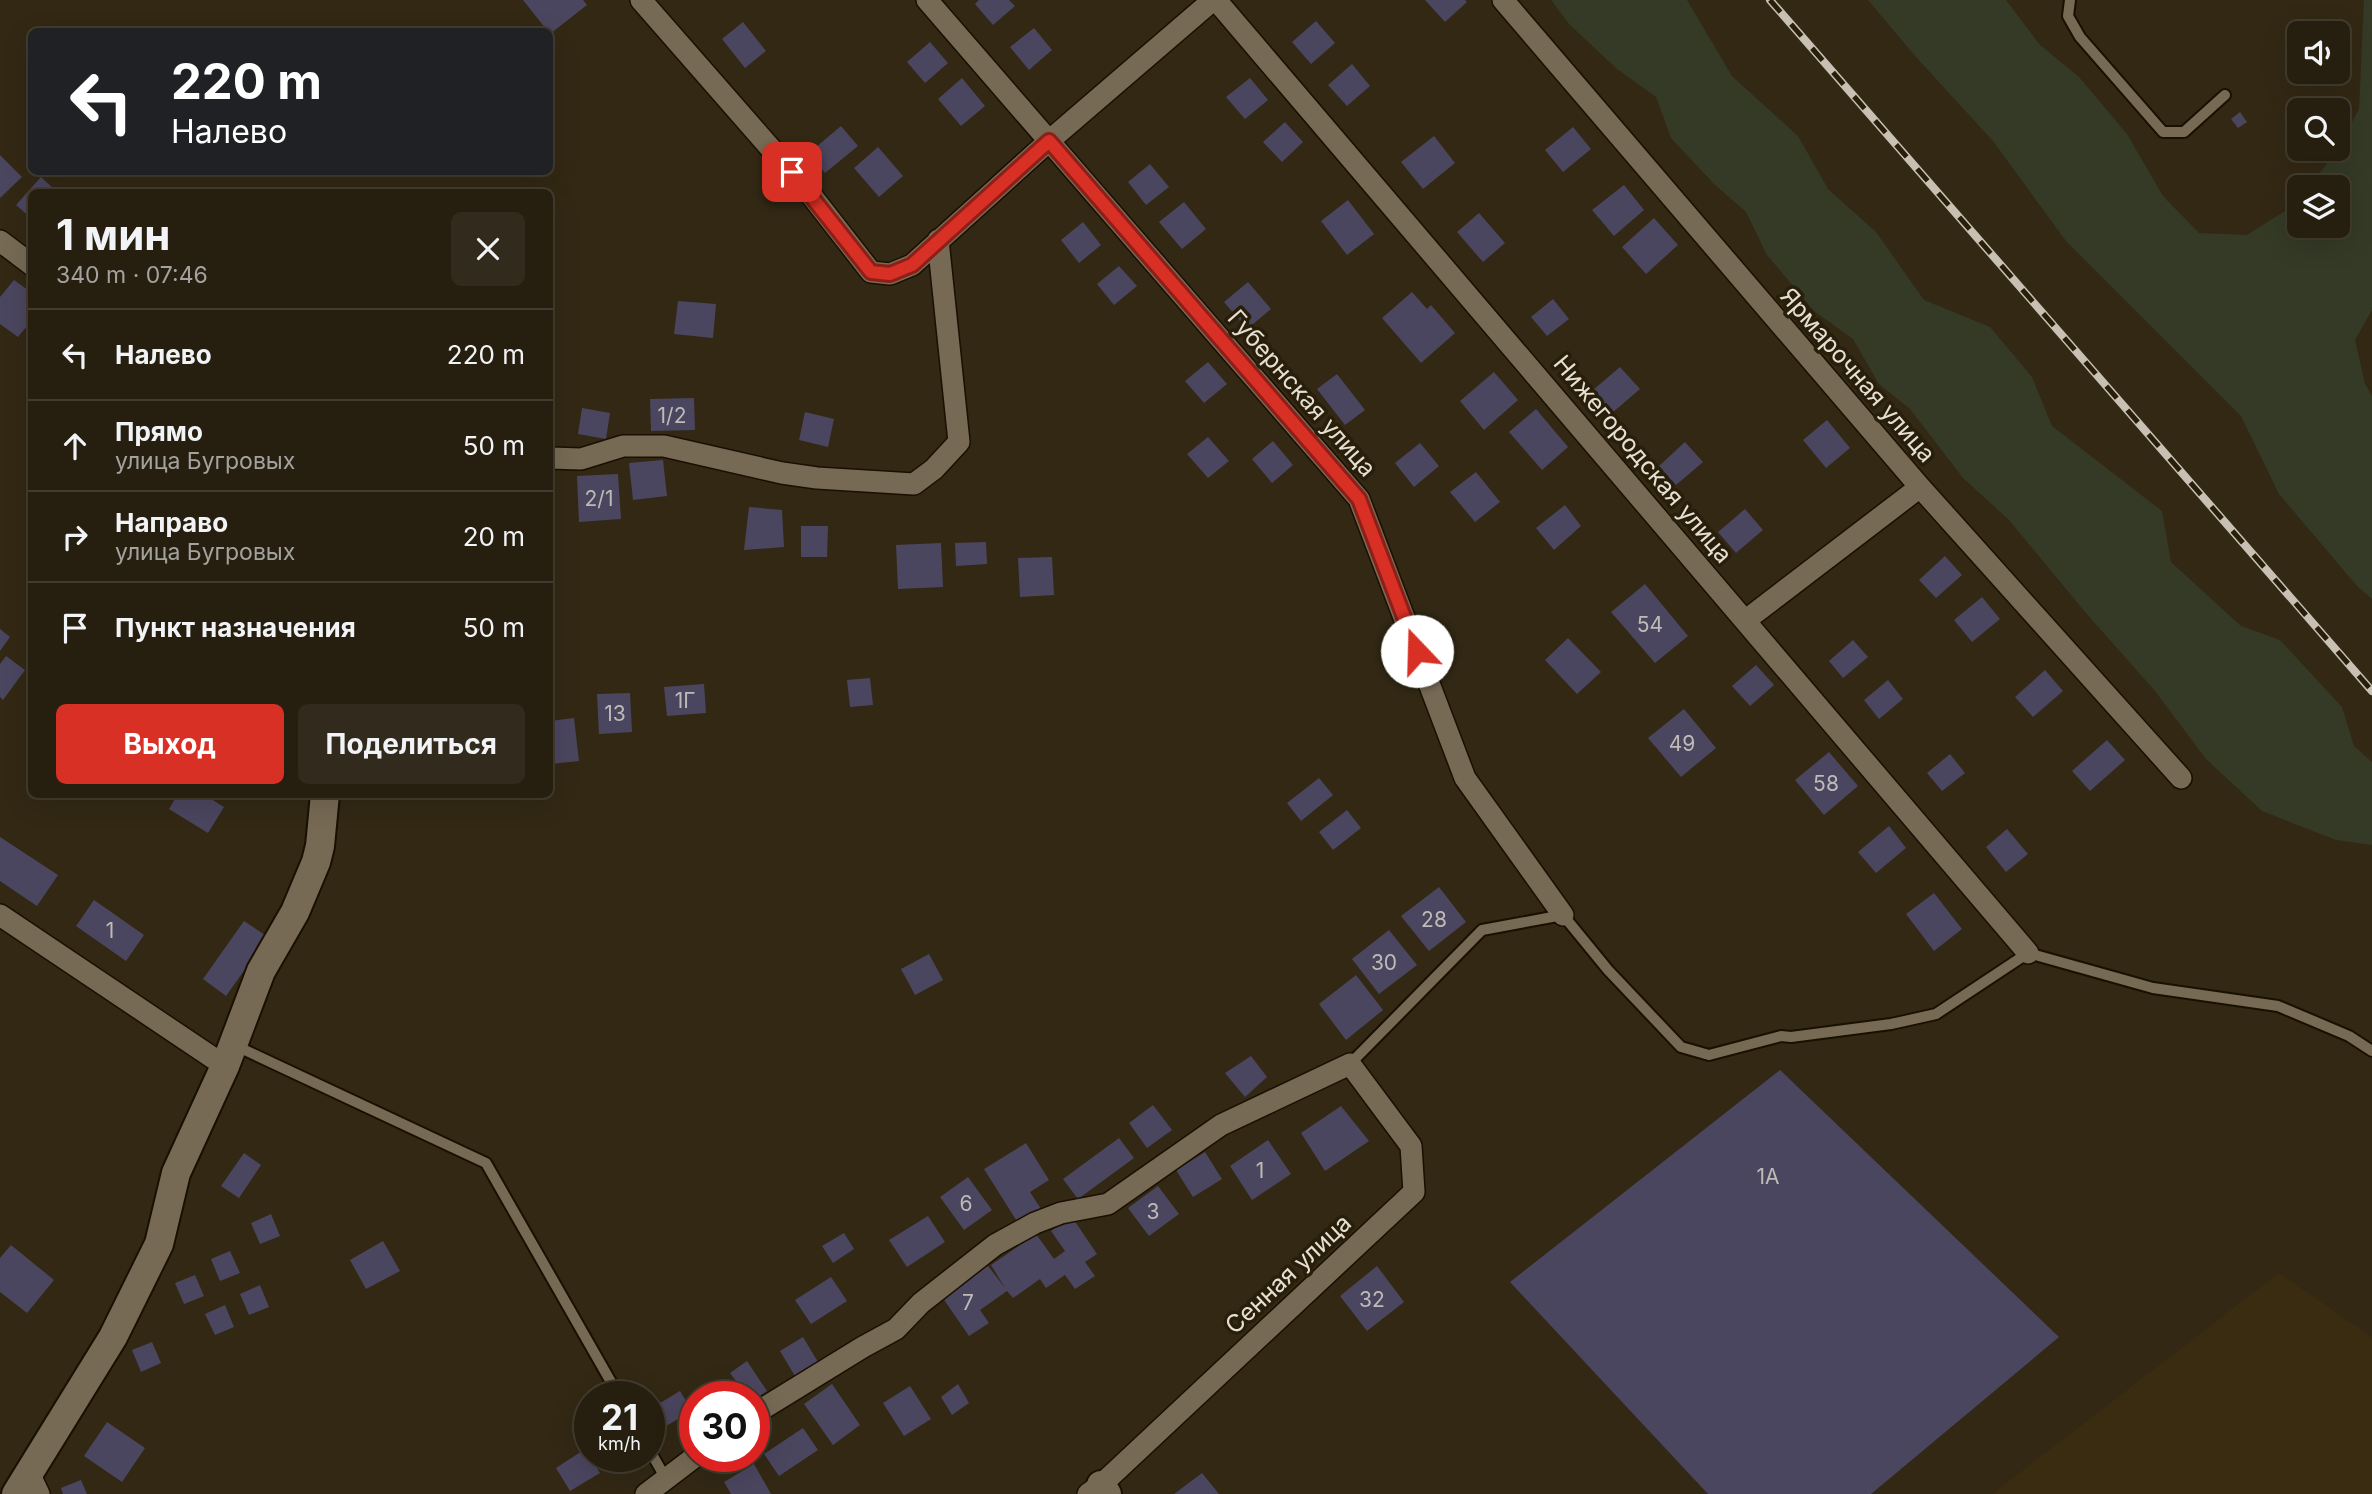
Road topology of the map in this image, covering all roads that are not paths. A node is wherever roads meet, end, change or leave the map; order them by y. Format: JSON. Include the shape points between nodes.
{"nodes":[{"id":1,"x":641,"y":0,"type":"edge"},
{"id":2,"x":927,"y":0,"type":"edge"},
{"id":3,"x":1215,"y":0,"type":"edge"},
{"id":4,"x":1503,"y":0,"type":"edge"},
{"id":5,"x":2070,"y":0,"type":"edge"},
{"id":6,"x":2225,"y":95,"type":"dead end"},
{"id":7,"x":1049,"y":141,"type":"junction"},
{"id":8,"x":938,"y":240,"type":"junction"},
{"id":9,"x":0,"y":242,"type":"edge"},
{"id":10,"x":28,"y":262,"type":"edge"},
{"id":11,"x":553,"y":458,"type":"edge"},
{"id":12,"x":1920,"y":487,"type":"junction"},
{"id":13,"x":1746,"y":620,"type":"junction"},
{"id":14,"x":2181,"y":778,"type":"dead end"},
{"id":15,"x":325,"y":798,"type":"edge"},
{"id":16,"x":0,"y":915,"type":"edge"},
{"id":17,"x":1563,"y":915,"type":"junction"},
{"id":18,"x":2028,"y":953,"type":"junction"},
{"id":19,"x":2372,"y":1051,"type":"edge"},
{"id":20,"x":229,"y":1055,"type":"junction"},
{"id":21,"x":1350,"y":1063,"type":"junction"},
{"id":22,"x":610,"y":1381,"type":"edge"},
{"id":23,"x":770,"y":1404,"type":"edge"},
{"id":24,"x":679,"y":1469,"type":"edge"},
{"id":25,"x":662,"y":1472,"type":"edge"},
{"id":26,"x":666,"y":1479,"type":"junction"},
{"id":27,"x":28,"y":1487,"type":"edge"},
{"id":28,"x":1099,"y":1491,"type":"edge"},
{"id":29,"x":646,"y":1494,"type":"edge"}],
"edges":[{"from":1,"to":8,"type":"street","via":[[808,191],[871,272],[890,274],[912,265]]},
{"from":2,"to":7,"type":"street","name":"Губернская улица"},
{"from":3,"to":7,"type":"street"},
{"from":3,"to":13,"type":"street","name":"Нижегородская улица"},
{"from":4,"to":12,"type":"street","name":"Ярмарочная улица"},
{"from":5,"to":6,"type":"lane","via":[[2068,16],[2080,37],[2163,132],[2184,132]]},
{"from":7,"to":8,"type":"street"},
{"from":7,"to":17,"type":"street","name":"Губернская улица","via":[[1359,499],[1465,778]]},
{"from":8,"to":11,"type":"street","via":[[960,442],[914,484],[782,473],[664,446],[624,446],[581,459]]},
{"from":9,"to":10,"type":"street"},
{"from":12,"to":13,"type":"street"},
{"from":12,"to":14,"type":"street","name":"Ярмарочная улица"},
{"from":13,"to":18,"type":"street","name":"Нижегородская улица"},
{"from":15,"to":20,"type":"street","via":[[316,862],[295,912],[261,971]]},
{"from":16,"to":20,"type":"street"},
{"from":17,"to":18,"type":"lane","via":[[1681,1047],[1709,1055],[1781,1036],[1878,1026],[1936,1014]]},
{"from":17,"to":21,"type":"lane","via":[[1482,929]]},
{"from":18,"to":19,"type":"lane","via":[[2153,988],[2278,1006],[2349,1036]]},
{"from":20,"to":22,"type":"lane","via":[[486,1163]]},
{"from":20,"to":27,"type":"street","via":[[176,1173],[159,1244],[113,1337]]},
{"from":21,"to":23,"type":"street","via":[[1221,1125],[1108,1204],[1061,1213],[995,1245],[921,1303],[896,1329]]},
{"from":21,"to":28,"type":"street","name":"Сенная улица","via":[[1412,1146],[1414,1192]]},
{"from":24,"to":26,"type":"street"},
{"from":25,"to":26,"type":"lane"},
{"from":26,"to":29,"type":"street"}]}
